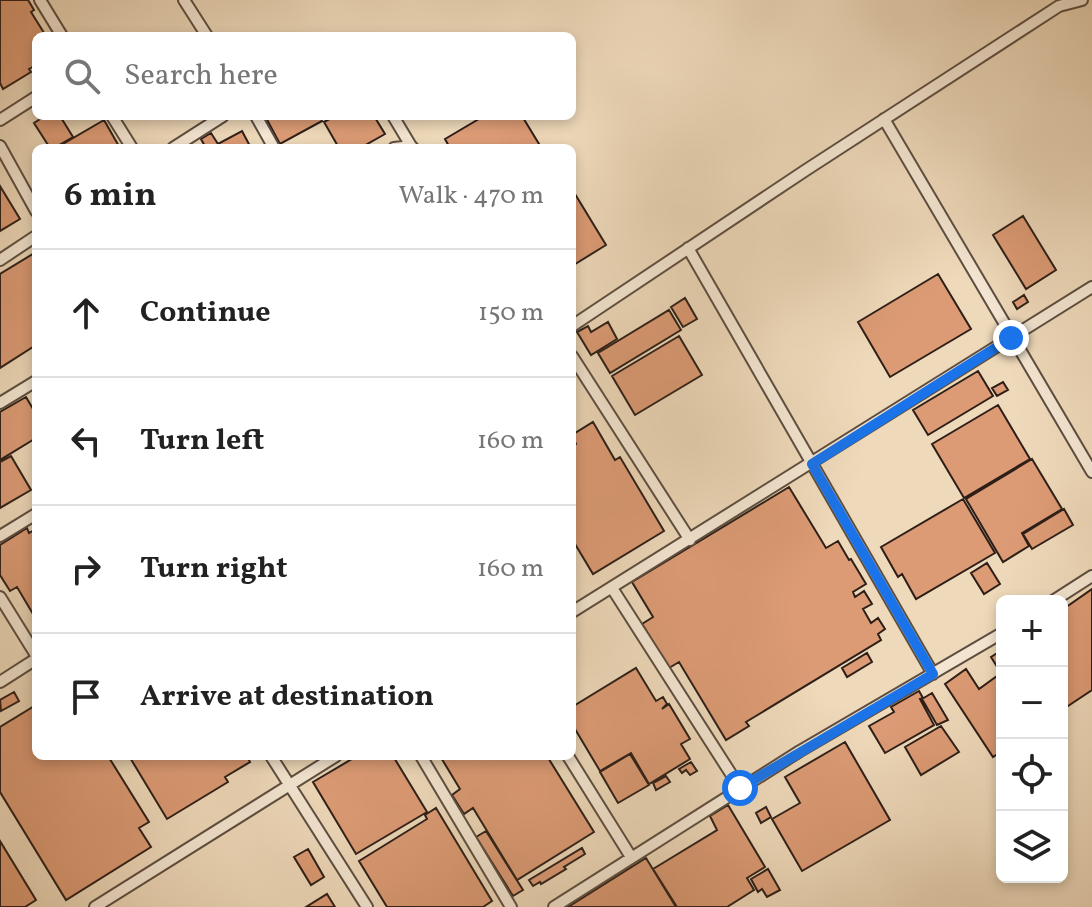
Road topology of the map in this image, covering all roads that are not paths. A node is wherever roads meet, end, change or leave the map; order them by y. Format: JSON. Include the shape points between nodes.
{"nodes":[{"id":1,"x":40,"y":0,"type":"edge"},
{"id":2,"x":184,"y":0,"type":"edge"},
{"id":3,"x":1082,"y":0,"type":"edge"},
{"id":4,"x":1092,"y":7,"type":"edge"},
{"id":5,"x":60,"y":32,"type":"edge"},
{"id":6,"x":204,"y":32,"type":"edge"},
{"id":7,"x":32,"y":100,"type":"edge"},
{"id":8,"x":884,"y":119,"type":"junction"},
{"id":9,"x":0,"y":120,"type":"edge"},
{"id":10,"x":114,"y":120,"type":"edge"},
{"id":11,"x":217,"y":120,"type":"edge"},
{"id":12,"x":258,"y":120,"type":"edge"},
{"id":13,"x":395,"y":120,"type":"edge"},
{"id":14,"x":130,"y":144,"type":"edge"},
{"id":15,"x":179,"y":144,"type":"edge"},
{"id":16,"x":272,"y":144,"type":"edge"},
{"id":17,"x":410,"y":144,"type":"edge"},
{"id":18,"x":0,"y":146,"type":"edge"},
{"id":19,"x":32,"y":204,"type":"edge"},
{"id":20,"x":32,"y":239,"type":"edge"},
{"id":21,"x":688,"y":248,"type":"junction"},
{"id":22,"x":0,"y":260,"type":"edge"},
{"id":23,"x":1092,"y":287,"type":"edge"},
{"id":24,"x":576,"y":323,"type":"edge"},
{"id":25,"x":1011,"y":338,"type":"junction"},
{"id":26,"x":576,"y":362,"type":"edge"},
{"id":27,"x":32,"y":383,"type":"edge"},
{"id":28,"x":0,"y":403,"type":"edge"},
{"id":29,"x":812,"y":464,"type":"junction"},
{"id":30,"x":1092,"y":472,"type":"edge"},
{"id":31,"x":32,"y":516,"type":"edge"},
{"id":32,"x":0,"y":536,"type":"edge"},
{"id":33,"x":690,"y":540,"type":"junction"},
{"id":34,"x":1092,"y":576,"type":"edge"},
{"id":35,"x":612,"y":588,"type":"junction"},
{"id":36,"x":1062,"y":595,"type":"edge"},
{"id":37,"x":0,"y":597,"type":"edge"},
{"id":38,"x":576,"y":610,"type":"edge"},
{"id":39,"x":996,"y":637,"type":"edge"},
{"id":40,"x":32,"y":650,"type":"edge"},
{"id":41,"x":32,"y":660,"type":"edge"},
{"id":42,"x":933,"y":674,"type":"junction"},
{"id":43,"x":0,"y":682,"type":"edge"},
{"id":44,"x":273,"y":760,"type":"edge"},
{"id":45,"x":329,"y":760,"type":"edge"},
{"id":46,"x":423,"y":760,"type":"edge"},
{"id":47,"x":570,"y":760,"type":"edge"},
{"id":48,"x":288,"y":785,"type":"junction"},
{"id":49,"x":740,"y":788,"type":"junction"},
{"id":50,"x":631,"y":857,"type":"junction"},
{"id":51,"x":95,"y":907,"type":"edge"},
{"id":52,"x":367,"y":907,"type":"edge"},
{"id":53,"x":511,"y":907,"type":"edge"},
{"id":54,"x":554,"y":907,"type":"edge"}],
"edges":[{"from":1,"to":5,"type":"street"},
{"from":2,"to":6,"type":"street"},
{"from":3,"to":4,"type":"street"},
{"from":3,"to":8,"type":"street","via":[[1059,6]]},
{"from":7,"to":9,"type":"street"},
{"from":8,"to":21,"type":"street"},
{"from":8,"to":25,"type":"street"},
{"from":10,"to":14,"type":"street"},
{"from":11,"to":15,"type":"street"},
{"from":12,"to":16,"type":"street"},
{"from":13,"to":17,"type":"street"},
{"from":18,"to":19,"type":"street"},
{"from":20,"to":22,"type":"street"},
{"from":21,"to":24,"type":"street"},
{"from":21,"to":29,"type":"street"},
{"from":23,"to":25,"type":"street"},
{"from":25,"to":29,"type":"street"},
{"from":25,"to":30,"type":"street"},
{"from":26,"to":33,"type":"street"},
{"from":27,"to":28,"type":"street"},
{"from":29,"to":33,"type":"street"},
{"from":29,"to":42,"type":"street"},
{"from":31,"to":32,"type":"street"},
{"from":33,"to":35,"type":"street"},
{"from":34,"to":36,"type":"street"},
{"from":35,"to":38,"type":"street"},
{"from":35,"to":49,"type":"street"},
{"from":37,"to":40,"type":"street"},
{"from":39,"to":42,"type":"street"},
{"from":41,"to":43,"type":"street"},
{"from":42,"to":49,"type":"street"},
{"from":44,"to":48,"type":"street"},
{"from":45,"to":48,"type":"street"},
{"from":46,"to":53,"type":"street"},
{"from":47,"to":50,"type":"street"},
{"from":48,"to":51,"type":"street"},
{"from":48,"to":52,"type":"street"},
{"from":49,"to":50,"type":"street"},
{"from":50,"to":54,"type":"street"}]}
